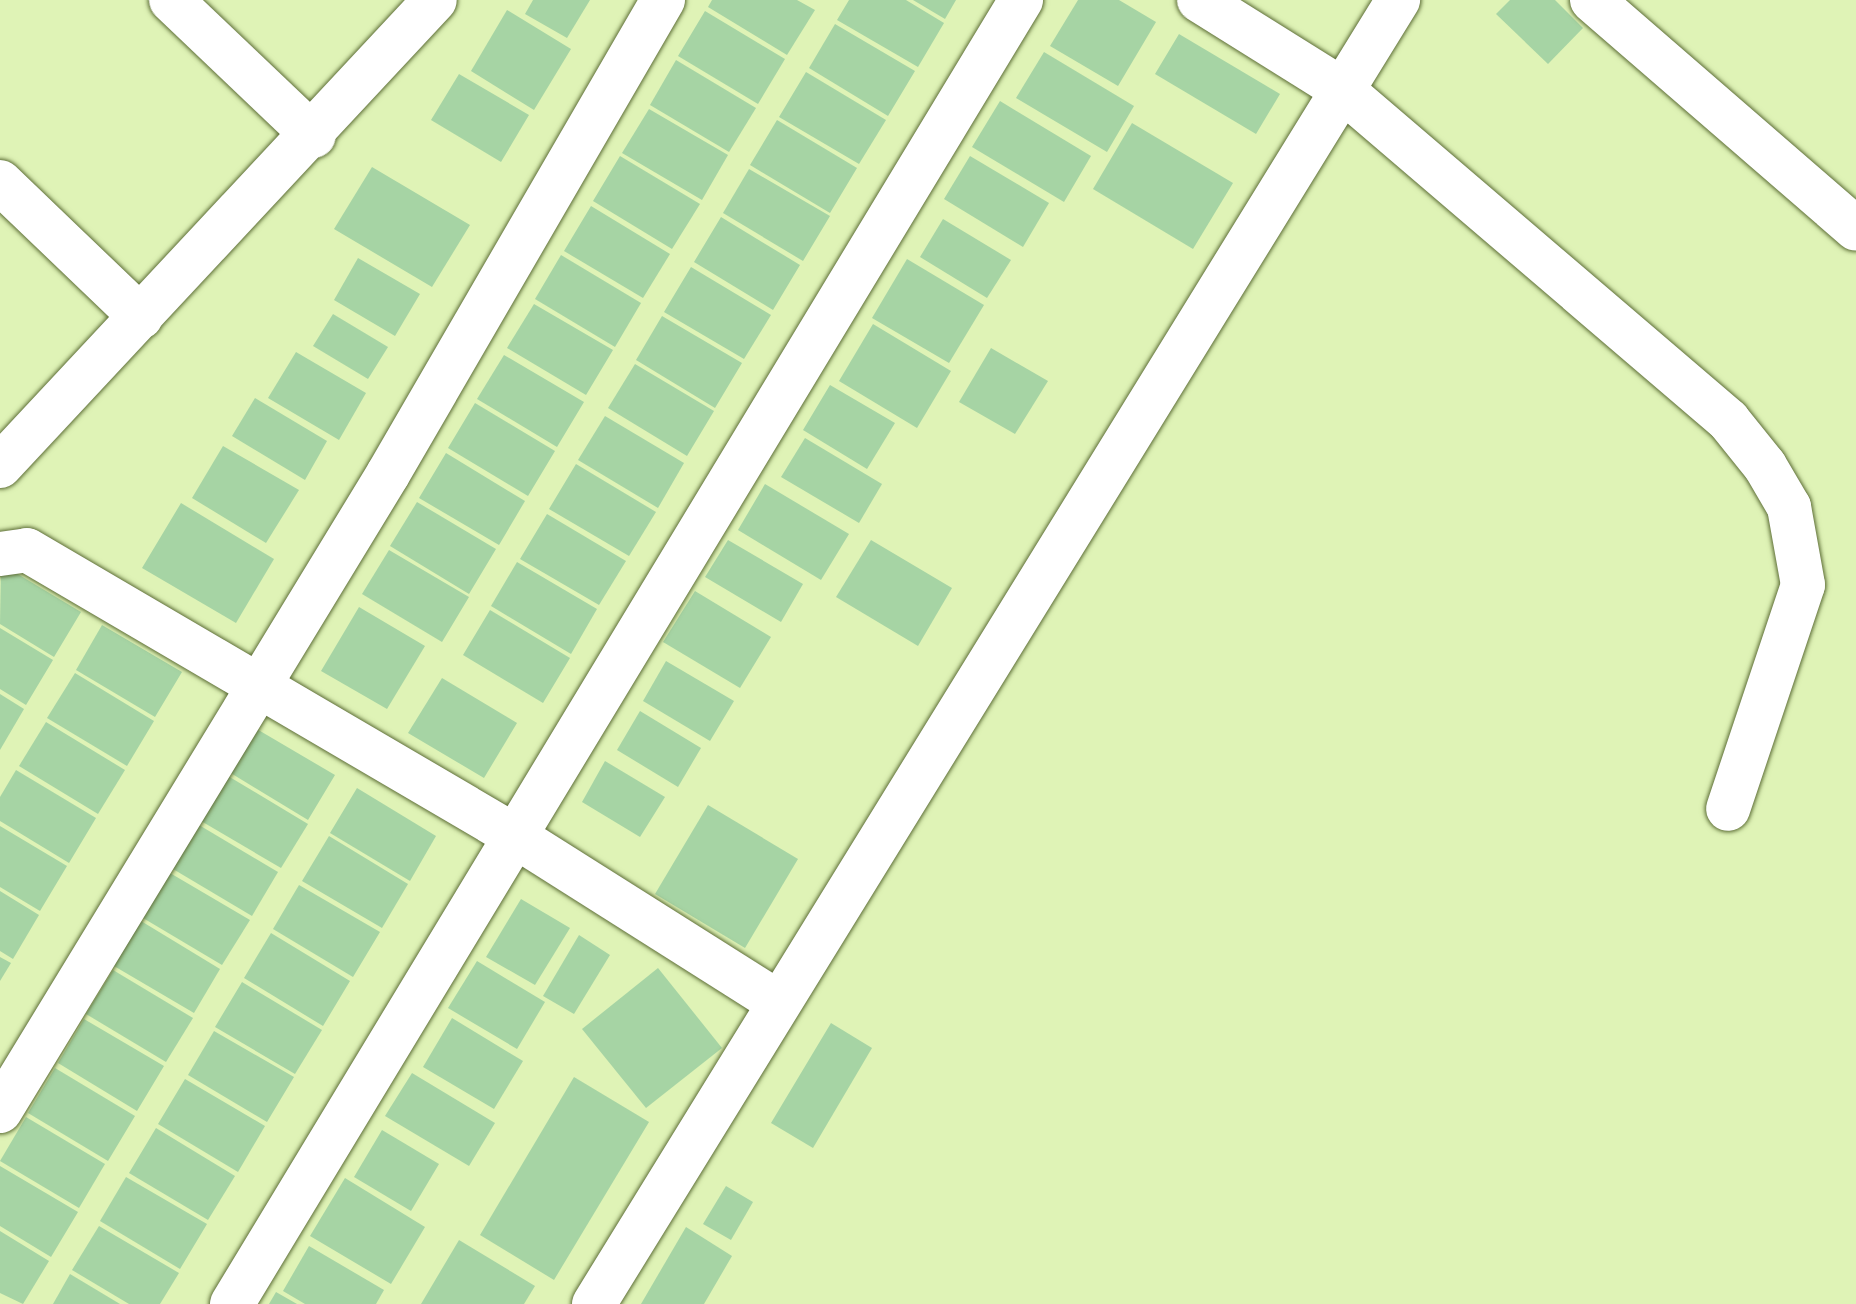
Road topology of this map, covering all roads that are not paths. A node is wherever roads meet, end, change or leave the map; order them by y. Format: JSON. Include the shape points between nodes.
{"nodes":[{"id":1,"x":171,"y":0,"type":"edge"},
{"id":2,"x":435,"y":0,"type":"edge"},
{"id":3,"x":663,"y":0,"type":"edge"},
{"id":4,"x":1021,"y":0,"type":"edge"},
{"id":5,"x":1199,"y":0,"type":"edge"},
{"id":6,"x":1398,"y":0,"type":"edge"},
{"id":7,"x":1592,"y":0,"type":"edge"},
{"id":8,"x":1345,"y":80,"type":"junction"},
{"id":9,"x":314,"y":136,"type":"junction"},
{"id":10,"x":0,"y":182,"type":"edge"},
{"id":11,"x":1856,"y":229,"type":"edge"},
{"id":12,"x":141,"y":317,"type":"junction"},
{"id":13,"x":0,"y":466,"type":"edge"},
{"id":14,"x":0,"y":554,"type":"edge"},
{"id":15,"x":258,"y":688,"type":"junction"},
{"id":16,"x":1728,"y":809,"type":"dead end"},
{"id":17,"x":515,"y":836,"type":"junction"},
{"id":18,"x":776,"y":1001,"type":"junction"},
{"id":19,"x":0,"y":1111,"type":"edge"},
{"id":20,"x":232,"y":1304,"type":"edge"},
{"id":21,"x":594,"y":1304,"type":"edge"}],
"edges":[{"from":1,"to":9,"type":"street"},
{"from":2,"to":9,"type":"street"},
{"from":3,"to":15,"type":"street"},
{"from":4,"to":17,"type":"street"},
{"from":5,"to":8,"type":"street"},
{"from":6,"to":8,"type":"street"},
{"from":7,"to":11,"type":"street"},
{"from":8,"to":16,"type":"street","via":[[1728,420],[1789,507],[1803,585]]},
{"from":8,"to":18,"type":"street"},
{"from":9,"to":12,"type":"street"},
{"from":10,"to":12,"type":"street"},
{"from":12,"to":13,"type":"street"},
{"from":14,"to":15,"type":"street","via":[[27,550]]},
{"from":15,"to":17,"type":"street"},
{"from":15,"to":19,"type":"street"},
{"from":17,"to":18,"type":"street"},
{"from":17,"to":20,"type":"street"},
{"from":18,"to":21,"type":"street"}]}
